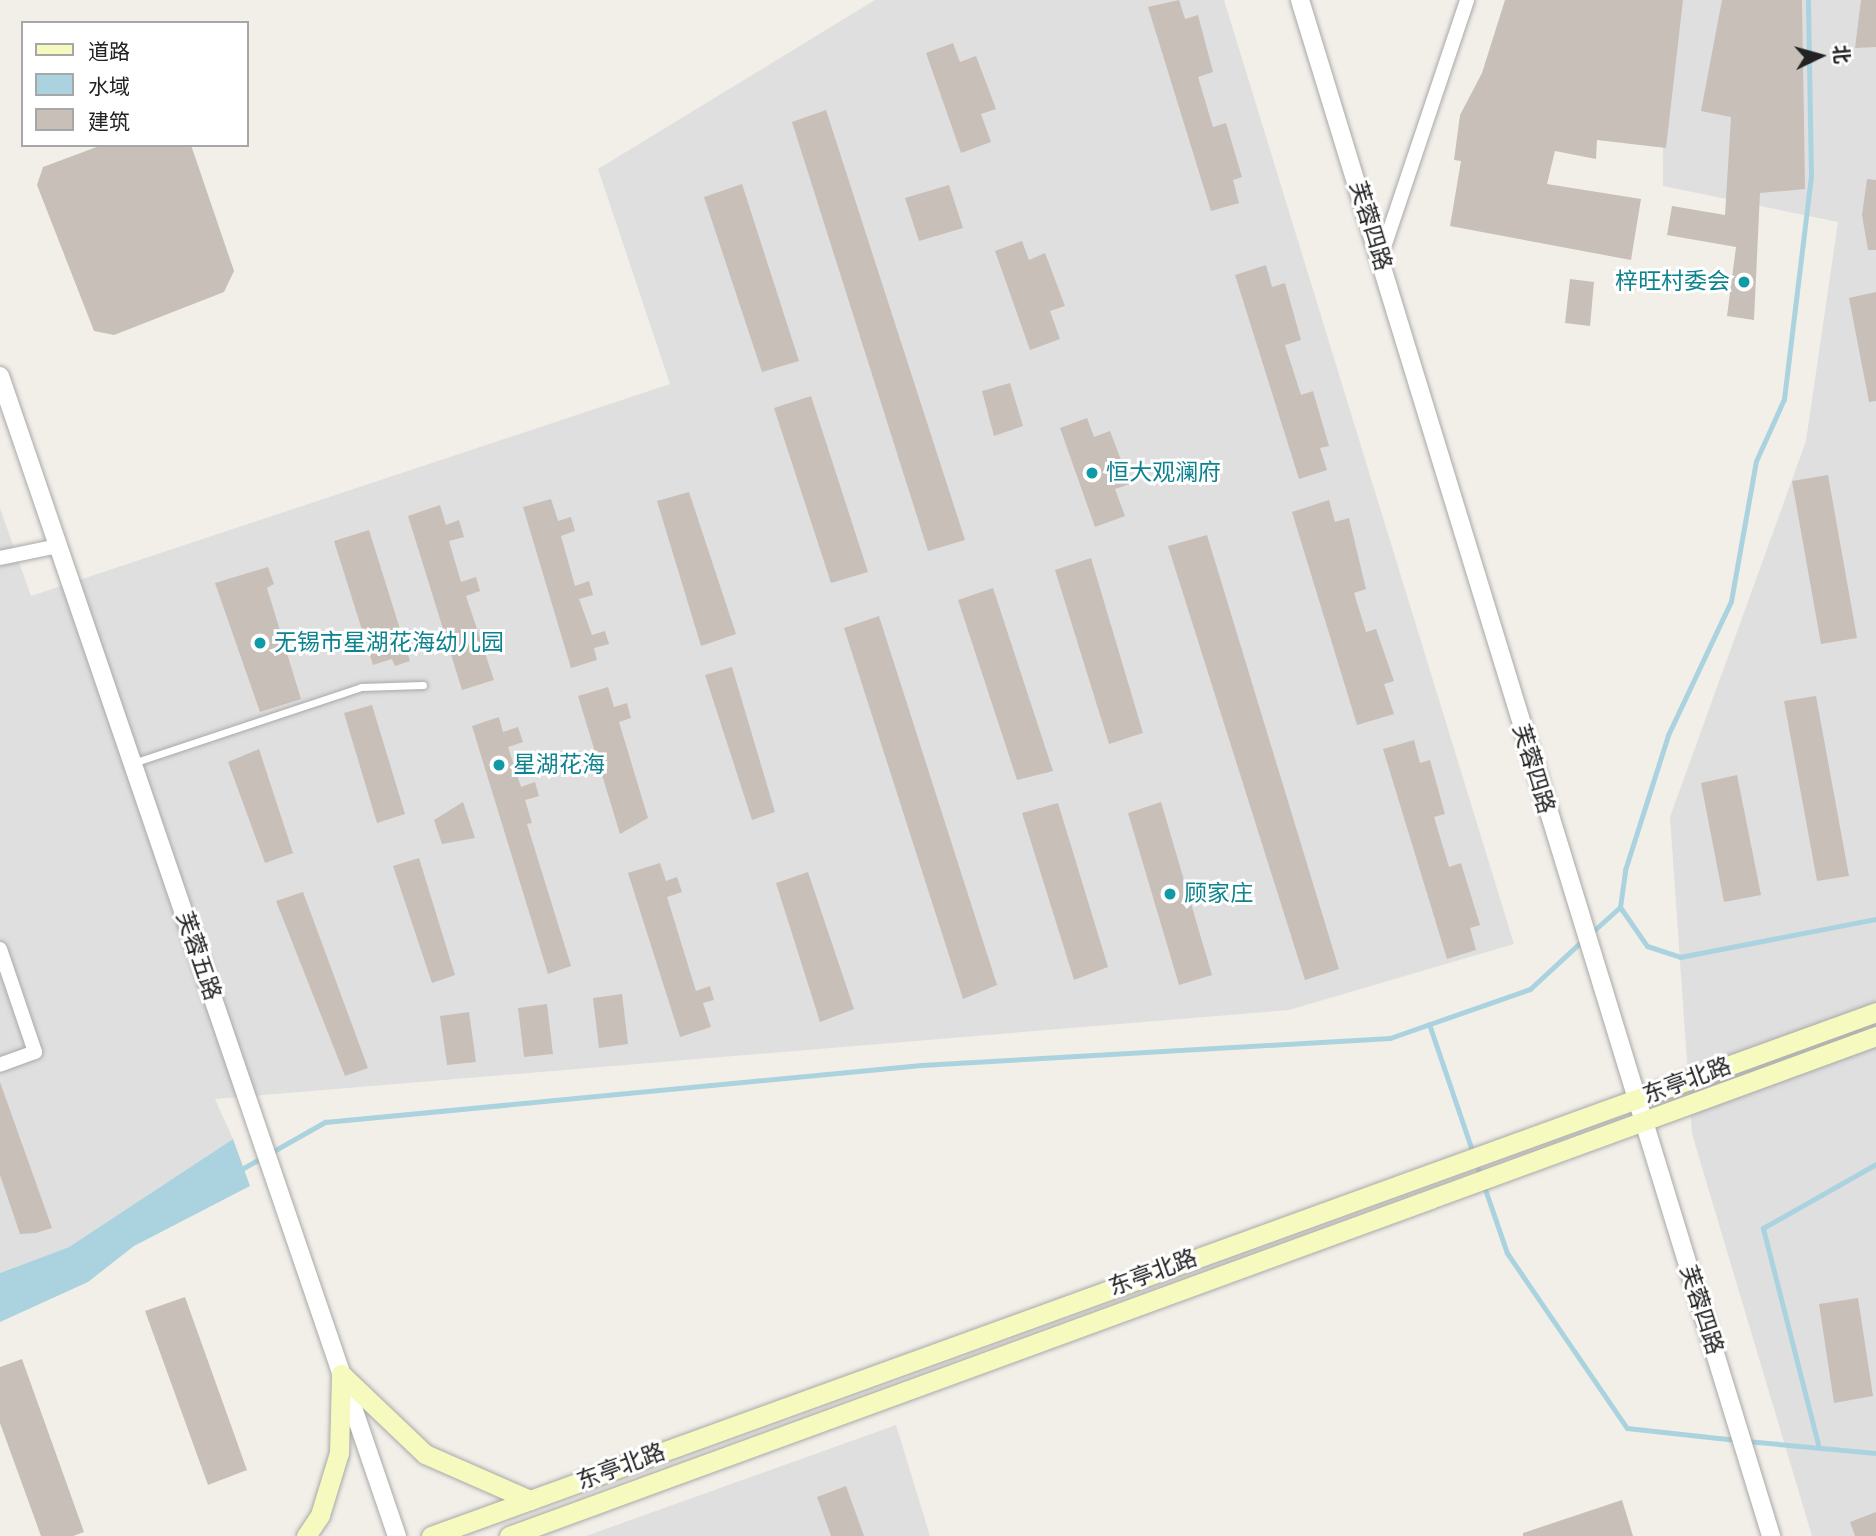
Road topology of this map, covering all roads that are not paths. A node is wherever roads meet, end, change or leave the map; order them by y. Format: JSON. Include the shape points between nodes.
{"nodes":[{"id":1,"x":1300,"y":0,"type":"edge"},
{"id":2,"x":1467,"y":0,"type":"edge"},
{"id":3,"x":1380,"y":259,"type":"junction"},
{"id":4,"x":0,"y":376,"type":"edge"},
{"id":5,"x":58,"y":546,"type":"junction"},
{"id":6,"x":0,"y":558,"type":"edge"},
{"id":7,"x":423,"y":685,"type":"dead end"},
{"id":8,"x":133,"y":763,"type":"junction"},
{"id":9,"x":0,"y":950,"type":"edge"},
{"id":10,"x":1876,"y":1012,"type":"edge"},
{"id":11,"x":1876,"y":1037,"type":"edge"},
{"id":12,"x":0,"y":1065,"type":"edge"},
{"id":13,"x":1633,"y":1100,"type":"junction"},
{"id":14,"x":1641,"y":1123,"type":"junction"},
{"id":15,"x":341,"y":1374,"type":"junction"},
{"id":16,"x":530,"y":1500,"type":"junction"},
{"id":17,"x":306,"y":1536,"type":"edge"},
{"id":18,"x":397,"y":1536,"type":"edge"},
{"id":19,"x":431,"y":1536,"type":"edge"},
{"id":20,"x":509,"y":1536,"type":"edge"},
{"id":21,"x":1771,"y":1536,"type":"edge"}],
"edges":[{"from":1,"to":3,"type":"street","name":"芙蓉四路"},
{"from":2,"to":3,"type":"street"},
{"from":3,"to":13,"type":"street","name":"芙蓉四路"},
{"from":4,"to":5,"type":"street","name":"芙蓉五路"},
{"from":5,"to":6,"type":"street"},
{"from":5,"to":8,"type":"street","name":"芙蓉五路"},
{"from":7,"to":8,"type":"lane","via":[[361,687]]},
{"from":8,"to":15,"type":"street","name":"芙蓉五路"},
{"from":9,"to":12,"type":"street","via":[[35,1052]]},
{"from":10,"to":13,"type":"main road","name":"东亭北路"},
{"from":11,"to":14,"type":"main road","name":"东亭北路"},
{"from":13,"to":14,"type":"street","name":"芙蓉四路"},
{"from":13,"to":16,"type":"main road","name":"东亭北路"},
{"from":14,"to":20,"type":"main road","name":"东亭北路"},
{"from":14,"to":21,"type":"street","name":"芙蓉四路"},
{"from":15,"to":16,"type":"main road","via":[[425,1454]]},
{"from":15,"to":17,"type":"main road","via":[[339,1453],[320,1515]]},
{"from":15,"to":18,"type":"street","name":"芙蓉五路"},
{"from":16,"to":19,"type":"main road","name":"东亭北路"}]}
